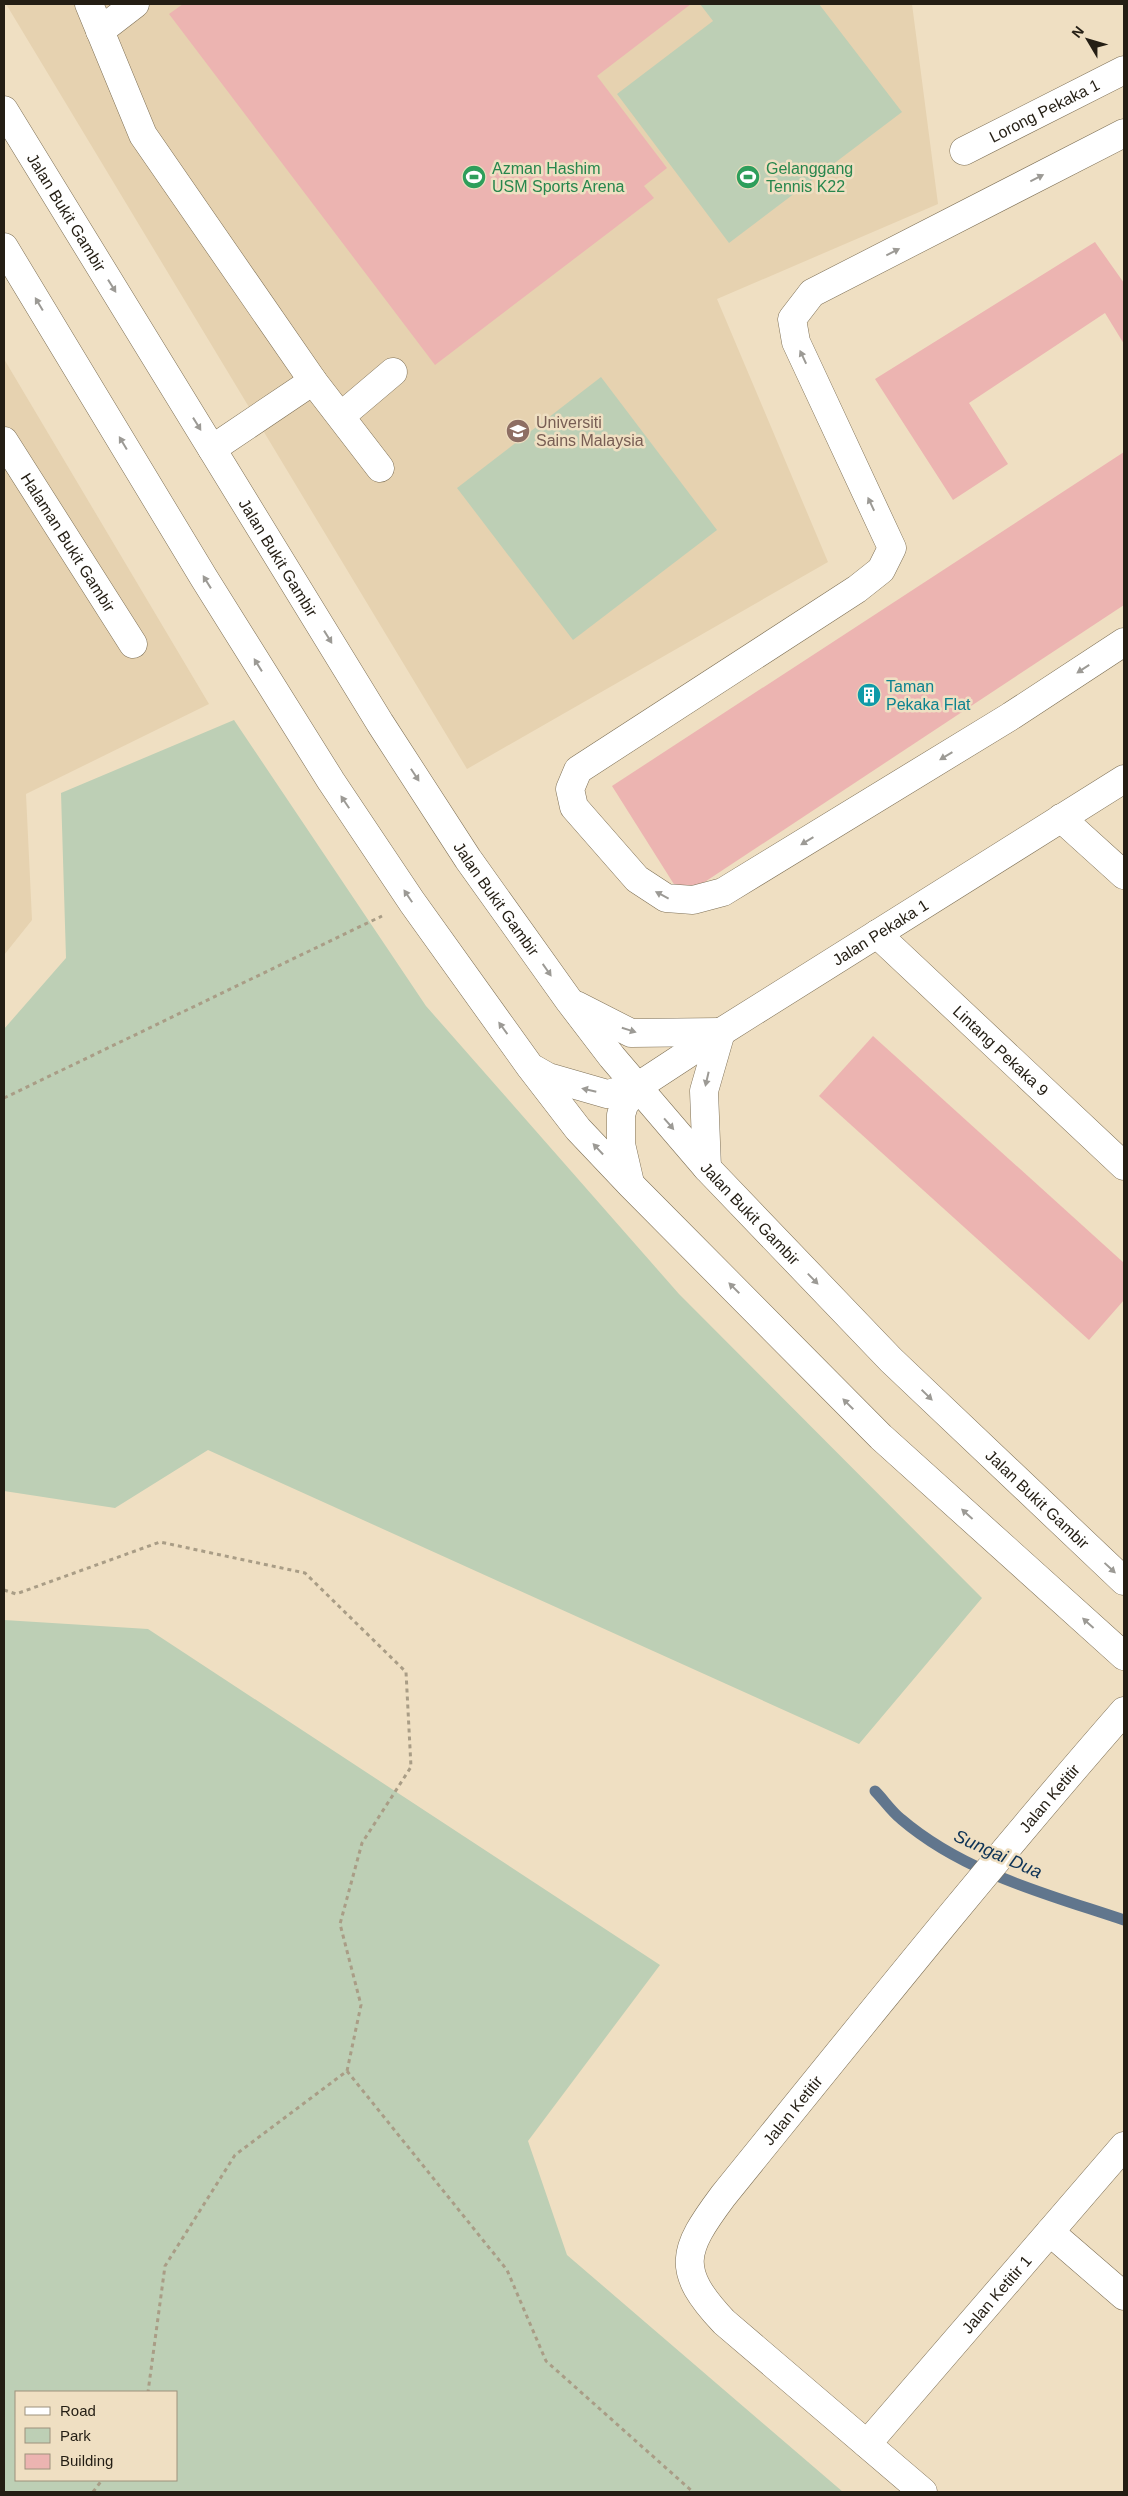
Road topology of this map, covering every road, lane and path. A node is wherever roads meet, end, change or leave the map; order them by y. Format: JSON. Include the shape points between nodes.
{"nodes":[{"id":1,"x":89,"y":4,"type":"edge"},
{"id":2,"x":136,"y":4,"type":"edge"},
{"id":3,"x":100,"y":31,"type":"junction"},
{"id":4,"x":1124,"y":70,"type":"edge"},
{"id":5,"x":4,"y":110,"type":"edge"},
{"id":6,"x":1124,"y":133,"type":"edge"},
{"id":7,"x":964,"y":151,"type":"dead end"},
{"id":8,"x":4,"y":246,"type":"edge"},
{"id":9,"x":393,"y":372,"type":"dead end"},
{"id":10,"x":313,"y":380,"type":"junction"},
{"id":11,"x":340,"y":416,"type":"junction"},
{"id":12,"x":4,"y":441,"type":"edge"},
{"id":13,"x":212,"y":449,"type":"junction"},
{"id":14,"x":380,"y":468,"type":"dead end"},
{"id":15,"x":1124,"y":642,"type":"edge"},
{"id":16,"x":133,"y":644,"type":"dead end"},
{"id":17,"x":1124,"y":779,"type":"edge"},
{"id":18,"x":1061,"y":818,"type":"junction"},
{"id":19,"x":1124,"y":875,"type":"edge"},
{"id":20,"x":412,"y":902,"type":"junction"},
{"id":21,"x":877,"y":934,"type":"junction"},
{"id":22,"x":570,"y":1002,"type":"junction"},
{"id":23,"x":721,"y":1032,"type":"junction"},
{"id":24,"x":531,"y":1068,"type":"junction"},
{"id":25,"x":637,"y":1087,"type":"junction"},
{"id":26,"x":4,"y":1098,"type":"edge"},
{"id":27,"x":1124,"y":1166,"type":"edge"},
{"id":28,"x":707,"y":1168,"type":"junction"},
{"id":29,"x":631,"y":1185,"type":"junction"},
{"id":30,"x":1124,"y":1582,"type":"edge"},
{"id":31,"x":4,"y":1590,"type":"edge"},
{"id":32,"x":1124,"y":1656,"type":"edge"},
{"id":33,"x":1124,"y":1711,"type":"edge"},
{"id":34,"x":347,"y":2072,"type":"junction"},
{"id":35,"x":1124,"y":2146,"type":"edge"},
{"id":36,"x":1050,"y":2232,"type":"junction"},
{"id":37,"x":1124,"y":2296,"type":"edge"},
{"id":38,"x":148,"y":2391,"type":"edge"},
{"id":39,"x":867,"y":2444,"type":"junction"},
{"id":40,"x":101,"y":2481,"type":"edge"},
{"id":41,"x":93,"y":2492,"type":"edge"},
{"id":42,"x":693,"y":2492,"type":"edge"},
{"id":43,"x":924,"y":2492,"type":"edge"}],
"edges":[{"from":1,"to":3,"type":"main road"},
{"from":2,"to":3,"type":"main road"},
{"from":3,"to":10,"type":"main road","via":[[143,135]]},
{"from":4,"to":7,"type":"main road","name":"Lorong Pekaka 1"},
{"from":5,"to":13,"type":"main road","name":"Jalan Bukit Gambir","one_way":true},
{"from":15,"to":6,"type":"main road","one_way":true,"via":[[1011,716],[723,892],[693,900],[666,898],[637,879],[574,807],[570,789],[578,770],[857,589],[881,570],[892,548],[796,342],[792,320],[812,293]]},
{"from":20,"to":8,"type":"main road","one_way":true,"via":[[331,781],[204,578]]},
{"from":9,"to":11,"type":"main road"},
{"from":10,"to":11,"type":"main road"},
{"from":10,"to":13,"type":"main road"},
{"from":11,"to":14,"type":"main road"},
{"from":12,"to":16,"type":"main road","name":"Halaman Bukit Gambir"},
{"from":13,"to":22,"type":"main road","name":"Jalan Bukit Gambir","one_way":true,"via":[[380,723],[468,859]]},
{"from":17,"to":18,"type":"main road","name":"Jalan Pekaka 1"},
{"from":18,"to":19,"type":"main road"},
{"from":18,"to":21,"type":"main road","name":"Jalan Pekaka 1"},
{"from":24,"to":20,"type":"main road","one_way":true},
{"from":20,"to":26,"type":"path"},
{"from":21,"to":23,"type":"main road","name":"Jalan Pekaka 1"},
{"from":21,"to":27,"type":"main road","name":"Lintang Pekaka 9"},
{"from":22,"to":23,"type":"main road","one_way":true,"via":[[631,1032]]},
{"from":22,"to":25,"type":"main road","name":"Jalan Bukit Gambir"},
{"from":23,"to":25,"type":"main road","name":"Jalan Pekaka 1"},
{"from":23,"to":28,"type":"main road","one_way":true,"via":[[704,1091]]},
{"from":25,"to":24,"type":"main road","one_way":true,"via":[[607,1094],[548,1077]]},
{"from":29,"to":24,"type":"main road","one_way":true,"via":[[578,1129]]},
{"from":25,"to":28,"type":"main road","name":"Jalan Bukit Gambir","one_way":true},
{"from":25,"to":29,"type":"main road","via":[[621,1115],[620,1144]]},
{"from":28,"to":30,"type":"main road","name":"Jalan Bukit Gambir","one_way":true,"via":[[891,1360]]},
{"from":32,"to":29,"type":"main road","one_way":true,"via":[[881,1437]]},
{"from":31,"to":34,"type":"path","via":[[16,1594],[160,1542],[305,1573],[406,1672],[411,1767],[362,1843],[340,1924],[361,2005]]},
{"from":33,"to":39,"type":"main road","name":"Jalan Ketitir","via":[[1016,1835],[723,2196],[691,2244],[688,2268],[702,2299],[724,2322]]},
{"from":34,"to":38,"type":"path","via":[[235,2155],[165,2266]]},
{"from":34,"to":42,"type":"path","via":[[507,2270],[546,2362]]},
{"from":35,"to":36,"type":"main road","name":"Jalan Ketitir 1"},
{"from":36,"to":37,"type":"main road"},
{"from":36,"to":39,"type":"main road","name":"Jalan Ketitir 1"},
{"from":39,"to":43,"type":"main road","name":"Jalan Ketitir"},
{"from":40,"to":41,"type":"path"}]}
